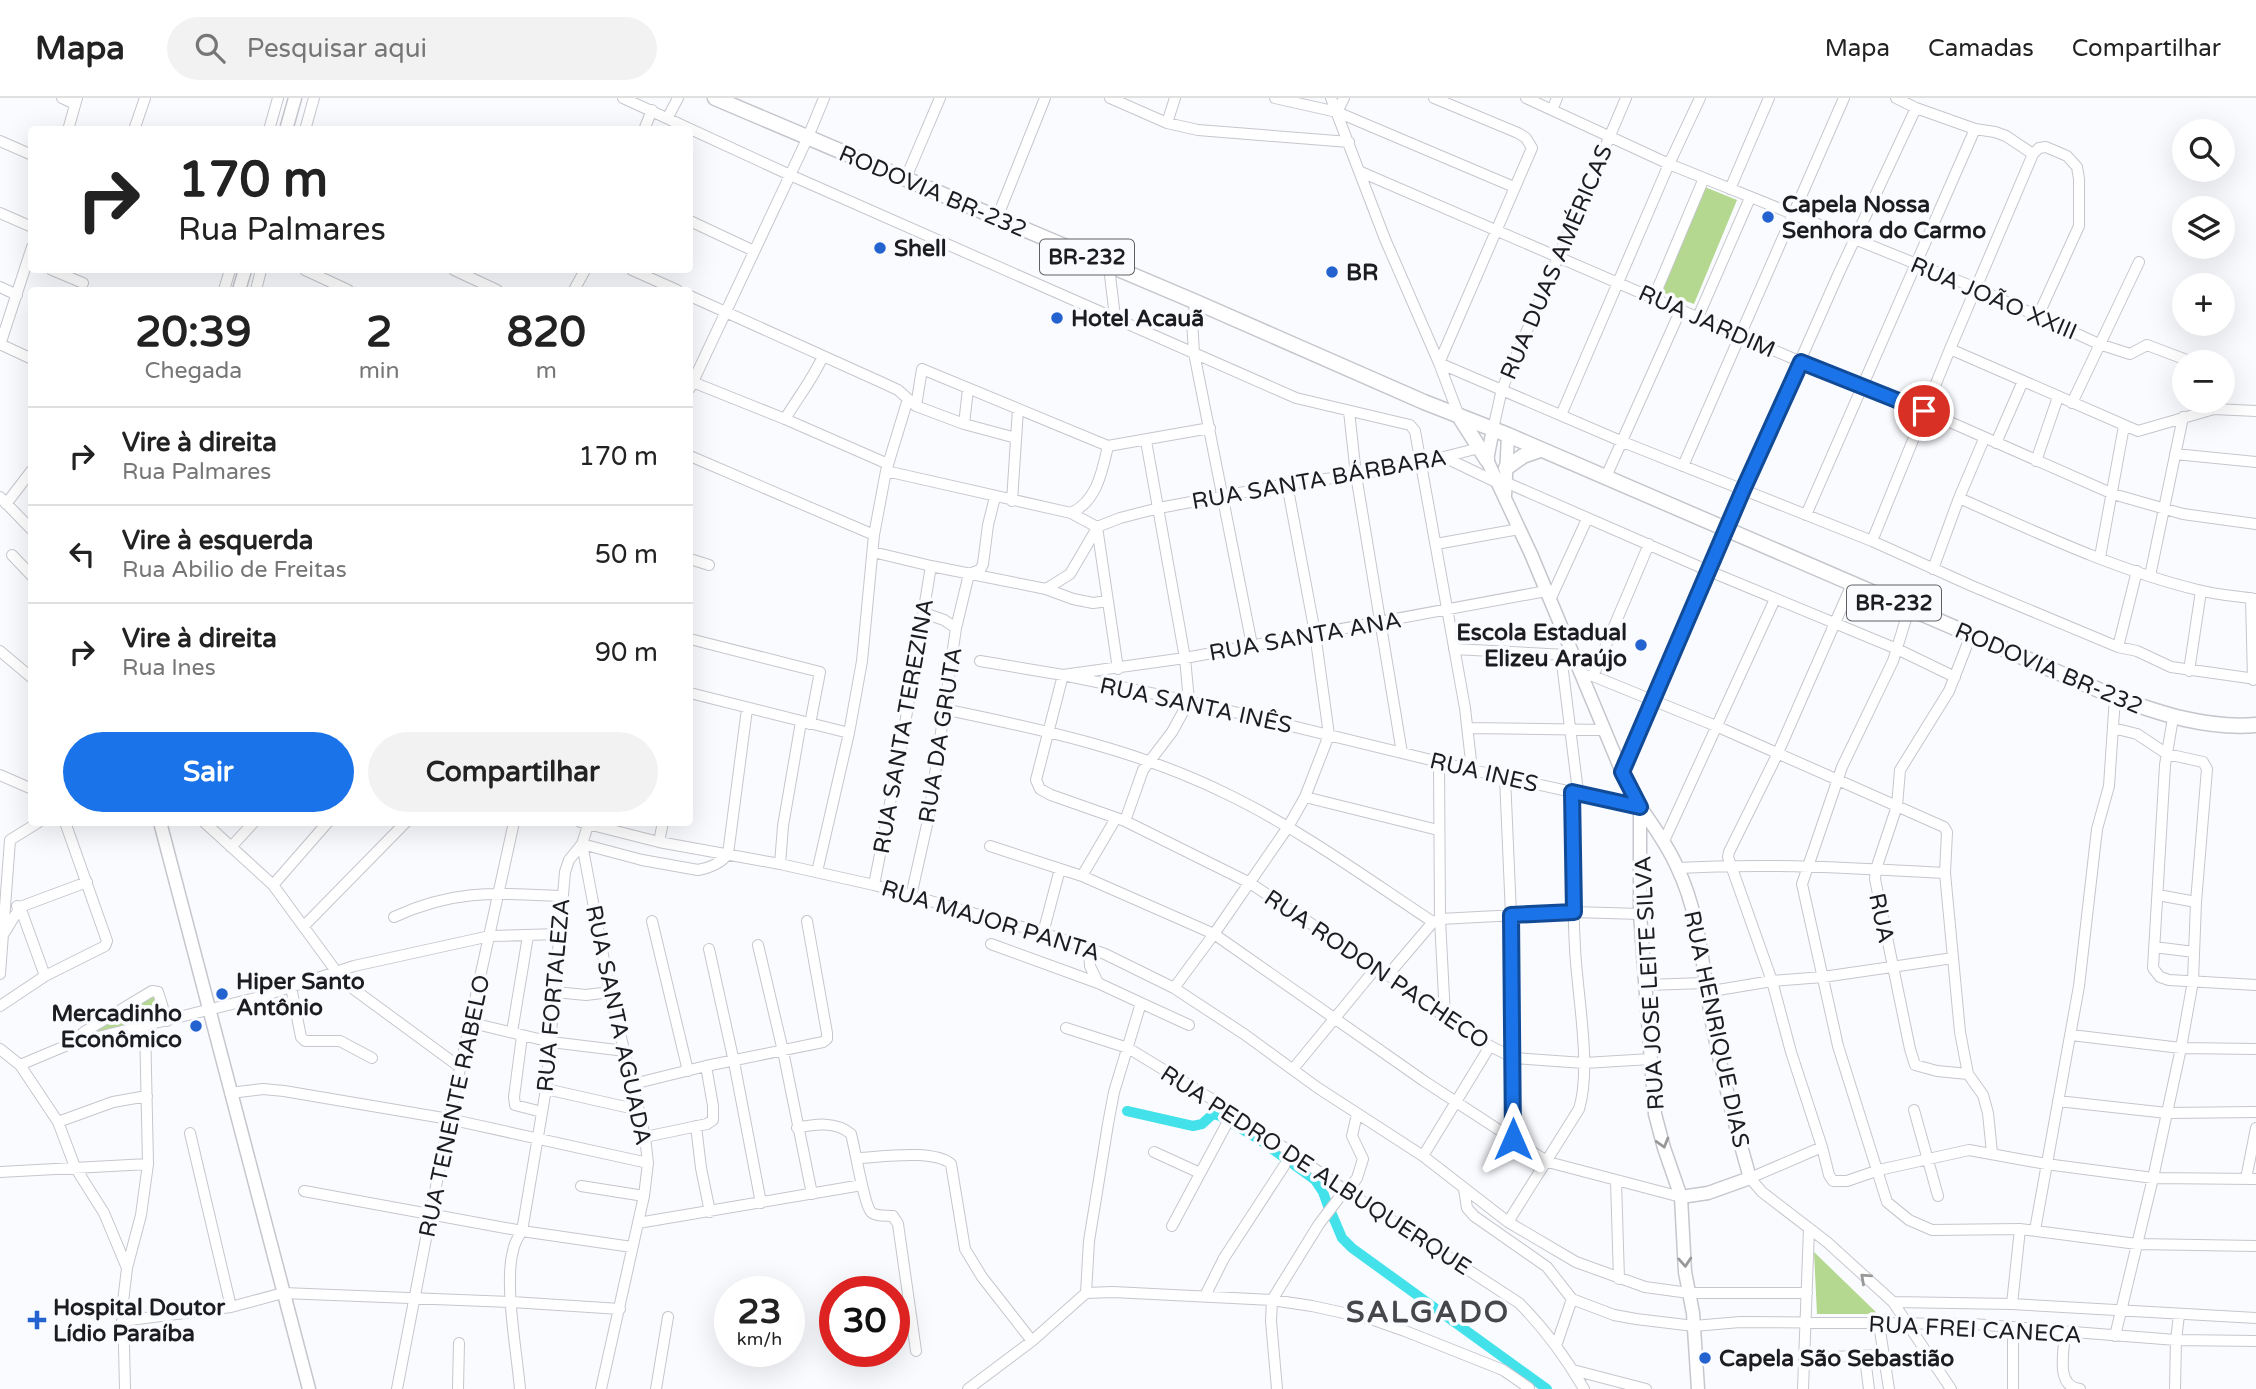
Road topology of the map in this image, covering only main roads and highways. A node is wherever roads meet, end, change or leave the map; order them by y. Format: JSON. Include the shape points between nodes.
{"nodes":[{"id":1,"x":295,"y":98,"type":"edge"},
{"id":2,"x":715,"y":98,"type":"edge"},
{"id":3,"x":287,"y":126,"type":"edge"},
{"id":4,"x":1459,"y":416,"type":"junction"},
{"id":5,"x":1493,"y":429,"type":"junction"},
{"id":6,"x":1508,"y":435,"type":"junction"},
{"id":7,"x":1540,"y":450,"type":"junction"},
{"id":8,"x":1483,"y":454,"type":"junction"},
{"id":9,"x":1502,"y":477,"type":"junction"},
{"id":10,"x":2256,"y":725,"type":"edge"},
{"id":11,"x":1640,"y":807,"type":"junction"},
{"id":12,"x":161,"y":826,"type":"edge"},
{"id":13,"x":1681,"y":1197,"type":"junction"},
{"id":14,"x":309,"y":1389,"type":"edge"},
{"id":15,"x":1698,"y":1389,"type":"edge"}],
"edges":[{"from":1,"to":3,"type":"main road"},
{"from":2,"to":4,"type":"highway","name":"RODOVIA BR-232","number":"BR-232"},
{"from":4,"to":5,"type":"highway","number":"BR-232"},
{"from":4,"to":8,"type":"highway"},
{"from":5,"to":6,"type":"highway","number":"BR-232"},
{"from":5,"to":8,"type":"main road"},
{"from":6,"to":7,"type":"highway","number":"BR-232"},
{"from":6,"to":9,"type":"main road","name":"RUA JOSE LEITE SILVA"},
{"from":7,"to":9,"type":"highway","via":[[1523,456]]},
{"from":7,"to":10,"type":"highway","name":"RODOVIA BR-232","number":"BR-232","via":[[2115,697],[2173,718]]},
{"from":8,"to":9,"type":"main road","name":"RUA JOSE LEITE SILVA"},
{"from":9,"to":11,"type":"main road","name":"RUA JOSE LEITE SILVA","via":[[1505,496],[1548,595],[1566,655],[1587,675],[1604,730]]},
{"from":11,"to":13,"type":"main road","name":"RUA JOSE LEITE SILVA","one_way":true,"via":[[1640,914],[1655,1114]]},
{"from":11,"to":13,"type":"main road","name":"RUA HENRIQUE DIAS","via":[[1678,868],[1692,910],[1725,1088],[1750,1178],[1708,1194]]},
{"from":12,"to":14,"type":"main road"},
{"from":13,"to":15,"type":"main road","name":"RUA JOSE LEITE SILVA","one_way":true}]}
